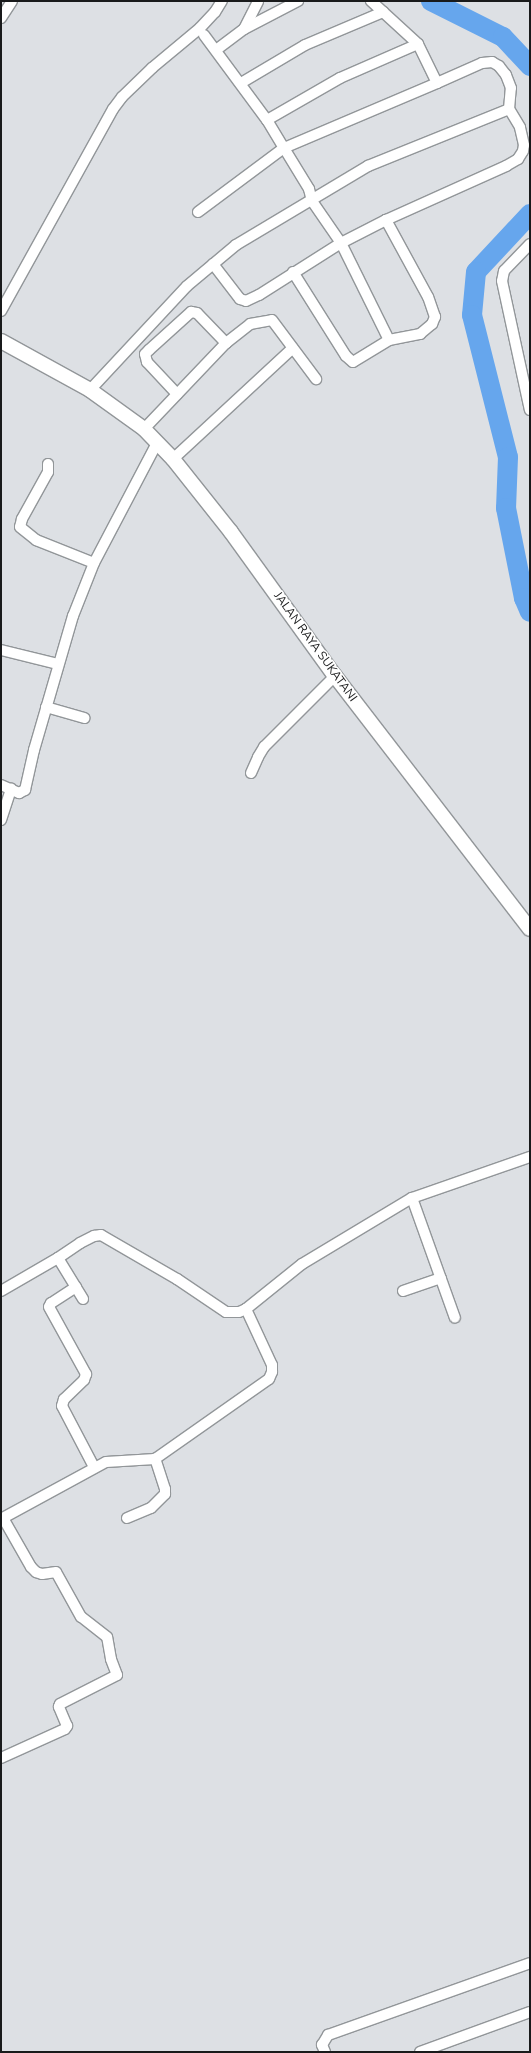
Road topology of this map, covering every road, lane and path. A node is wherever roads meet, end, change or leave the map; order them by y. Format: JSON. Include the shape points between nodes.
{"nodes":[{"id":1,"x":12,"y":1,"type":"edge"},
{"id":2,"x":222,"y":1,"type":"edge"},
{"id":3,"x":258,"y":1,"type":"edge"},
{"id":4,"x":298,"y":1,"type":"edge"},
{"id":5,"x":371,"y":1,"type":"edge"},
{"id":6,"x":382,"y":12,"type":"junction"},
{"id":7,"x":1,"y":18,"type":"edge"},
{"id":8,"x":244,"y":30,"type":"junction"},
{"id":9,"x":204,"y":35,"type":"dead end"},
{"id":10,"x":418,"y":44,"type":"junction"},
{"id":11,"x":216,"y":50,"type":"junction"},
{"id":12,"x":241,"y":83,"type":"junction"},
{"id":13,"x":437,"y":83,"type":"junction"},
{"id":14,"x":509,"y":109,"type":"junction"},
{"id":15,"x":267,"y":120,"type":"junction"},
{"id":16,"x":284,"y":148,"type":"junction"},
{"id":17,"x":312,"y":201,"type":"junction"},
{"id":18,"x":198,"y":212,"type":"dead end"},
{"id":19,"x":386,"y":220,"type":"junction"},
{"id":20,"x":341,"y":243,"type":"junction"},
{"id":21,"x":530,"y":244,"type":"edge"},
{"id":22,"x":213,"y":264,"type":"junction"},
{"id":23,"x":293,"y":272,"type":"junction"},
{"id":24,"x":1,"y":311,"type":"edge"},
{"id":25,"x":389,"y":340,"type":"junction"},
{"id":26,"x":1,"y":341,"type":"edge"},
{"id":27,"x":226,"y":344,"type":"junction"},
{"id":28,"x":293,"y":348,"type":"junction"},
{"id":29,"x":316,"y":379,"type":"dead end"},
{"id":30,"x":85,"y":387,"type":"junction"},
{"id":31,"x":177,"y":394,"type":"junction"},
{"id":32,"x":530,"y":410,"type":"edge"},
{"id":33,"x":144,"y":429,"type":"junction"},
{"id":34,"x":157,"y":443,"type":"junction"},
{"id":35,"x":173,"y":459,"type":"junction"},
{"id":36,"x":48,"y":464,"type":"dead end"},
{"id":37,"x":94,"y":563,"type":"junction"},
{"id":38,"x":1,"y":650,"type":"edge"},
{"id":39,"x":58,"y":664,"type":"junction"},
{"id":40,"x":335,"y":676,"type":"junction"},
{"id":41,"x":46,"y":707,"type":"junction"},
{"id":42,"x":84,"y":718,"type":"dead end"},
{"id":43,"x":251,"y":774,"type":"dead end"},
{"id":44,"x":1,"y":785,"type":"edge"},
{"id":45,"x":11,"y":789,"type":"junction"},
{"id":46,"x":1,"y":820,"type":"edge"},
{"id":47,"x":530,"y":929,"type":"edge"},
{"id":48,"x":530,"y":1157,"type":"edge"},
{"id":49,"x":412,"y":1198,"type":"junction"},
{"id":50,"x":58,"y":1258,"type":"junction"},
{"id":51,"x":441,"y":1278,"type":"junction"},
{"id":52,"x":76,"y":1287,"type":"junction"},
{"id":53,"x":1,"y":1291,"type":"edge"},
{"id":54,"x":402,"y":1291,"type":"dead end"},
{"id":55,"x":83,"y":1299,"type":"dead end"},
{"id":56,"x":246,"y":1309,"type":"junction"},
{"id":57,"x":454,"y":1318,"type":"dead end"},
{"id":58,"x":155,"y":1459,"type":"junction"},
{"id":59,"x":94,"y":1468,"type":"junction"},
{"id":60,"x":2,"y":1518,"type":"edge"},
{"id":61,"x":127,"y":1518,"type":"dead end"},
{"id":62,"x":1,"y":1758,"type":"edge"},
{"id":63,"x":530,"y":1963,"type":"edge"},
{"id":64,"x":530,"y":2012,"type":"edge"},
{"id":65,"x":325,"y":2052,"type":"edge"},
{"id":66,"x":420,"y":2052,"type":"edge"}],
"edges":[{"from":1,"to":7,"type":"street"},
{"from":2,"to":24,"type":"street","via":[[200,28],[152,68],[113,109]]},
{"from":3,"to":8,"type":"street"},
{"from":4,"to":8,"type":"street"},
{"from":5,"to":6,"type":"street"},
{"from":6,"to":10,"type":"street"},
{"from":6,"to":12,"type":"street","via":[[305,45]]},
{"from":8,"to":11,"type":"street"},
{"from":9,"to":11,"type":"street"},
{"from":10,"to":13,"type":"street"},
{"from":10,"to":15,"type":"street","via":[[340,78]]},
{"from":11,"to":12,"type":"street"},
{"from":12,"to":15,"type":"street"},
{"from":13,"to":14,"type":"street","via":[[482,63],[492,62],[506,75],[511,88]]},
{"from":13,"to":16,"type":"street"},
{"from":14,"to":17,"type":"street","via":[[368,166]]},
{"from":14,"to":19,"type":"street","via":[[516,118],[522,136],[523,151],[518,159]]},
{"from":15,"to":16,"type":"street"},
{"from":16,"to":17,"type":"street","via":[[309,189]]},
{"from":16,"to":18,"type":"street"},
{"from":17,"to":20,"type":"street"},
{"from":17,"to":22,"type":"street","via":[[236,245]]},
{"from":19,"to":20,"type":"street"},
{"from":19,"to":25,"type":"street","via":[[428,297],[435,316],[432,324],[420,334]]},
{"from":20,"to":23,"type":"street"},
{"from":20,"to":25,"type":"street"},
{"from":21,"to":32,"type":"street","via":[[504,271],[502,281]]},
{"from":22,"to":23,"type":"street","via":[[243,301],[259,295]]},
{"from":22,"to":30,"type":"street","via":[[187,286]]},
{"from":23,"to":25,"type":"street","via":[[348,359],[356,361]]},
{"from":26,"to":30,"type":"main road","name":"JALAN RAYA SUKATANI"},
{"from":27,"to":28,"type":"street","via":[[250,324],[269,319]]},
{"from":27,"to":31,"type":"street"},
{"from":27,"to":31,"type":"street","via":[[197,313],[192,312],[145,354],[147,362]]},
{"from":28,"to":29,"type":"street"},
{"from":28,"to":35,"type":"street"},
{"from":30,"to":33,"type":"main road","name":"JALAN RAYA SUKATANI"},
{"from":31,"to":33,"type":"street"},
{"from":33,"to":34,"type":"main road","name":"JALAN RAYA SUKATANI"},
{"from":34,"to":35,"type":"main road","name":"JALAN RAYA SUKATANI"},
{"from":34,"to":37,"type":"street"},
{"from":35,"to":40,"type":"main road","name":"JALAN RAYA SUKATANI","via":[[231,532]]},
{"from":36,"to":37,"type":"street","via":[[48,472],[20,527],[36,540]]},
{"from":37,"to":39,"type":"street","via":[[72,616]]},
{"from":38,"to":39,"type":"street"},
{"from":39,"to":41,"type":"street"},
{"from":40,"to":43,"type":"street","via":[[264,747]]},
{"from":40,"to":47,"type":"main road","name":"JALAN RAYA SUKATANI"},
{"from":41,"to":42,"type":"street"},
{"from":41,"to":45,"type":"street","via":[[25,790],[19,793]]},
{"from":44,"to":45,"type":"street"},
{"from":45,"to":46,"type":"street"},
{"from":48,"to":49,"type":"street"},
{"from":49,"to":51,"type":"street"},
{"from":49,"to":56,"type":"street","via":[[302,1264]]},
{"from":50,"to":52,"type":"street"},
{"from":50,"to":53,"type":"street"},
{"from":50,"to":56,"type":"street","via":[[80,1243],[101,1235],[226,1312]]},
{"from":51,"to":54,"type":"street"},
{"from":51,"to":57,"type":"street"},
{"from":52,"to":55,"type":"street"},
{"from":52,"to":59,"type":"street","via":[[51,1303],[49,1307],[86,1374],[84,1380],[64,1399],[62,1406]]},
{"from":56,"to":58,"type":"street","via":[[272,1365],[269,1379]]},
{"from":58,"to":59,"type":"street","via":[[106,1462]]},
{"from":58,"to":61,"type":"street","via":[[165,1494],[151,1508]]},
{"from":59,"to":60,"type":"street"},
{"from":60,"to":62,"type":"street","via":[[31,1567],[42,1574],[56,1572],[81,1617],[106,1636],[118,1675],[60,1704],[67,1726],[65,1729]]},
{"from":63,"to":65,"type":"street","via":[[328,2035],[322,2045]]},
{"from":64,"to":66,"type":"street"}]}
